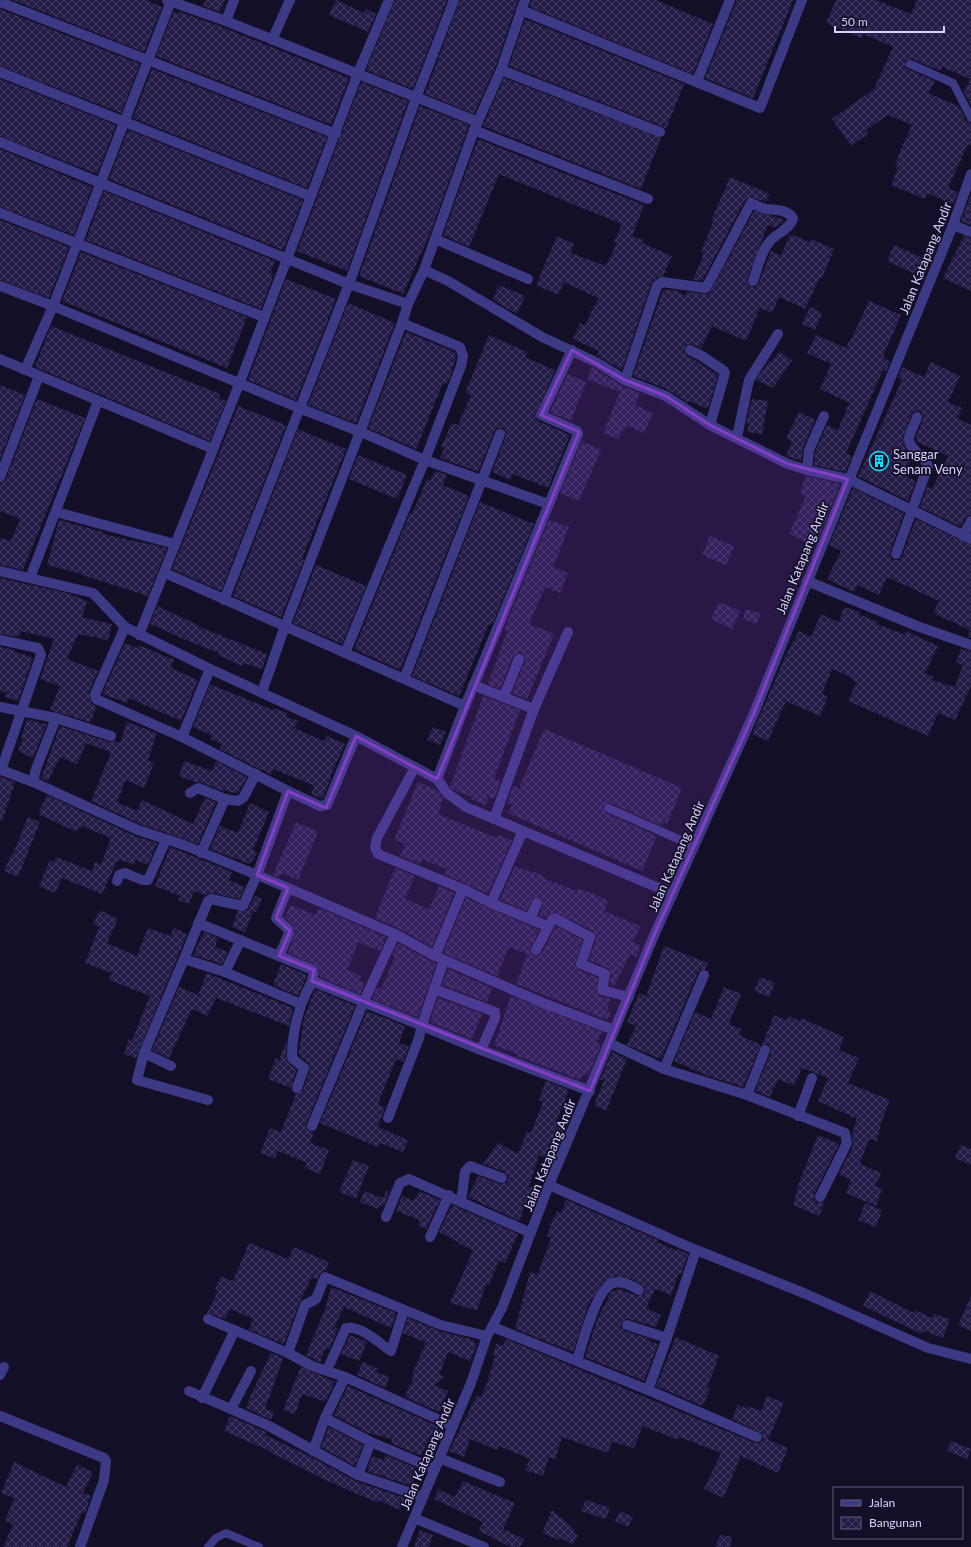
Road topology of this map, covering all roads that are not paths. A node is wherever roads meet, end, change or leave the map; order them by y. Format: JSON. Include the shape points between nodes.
{"nodes":[{"id":1,"x":234,"y":0,"type":"edge"},
{"id":2,"x":290,"y":0,"type":"edge"},
{"id":3,"x":389,"y":0,"type":"edge"},
{"id":4,"x":454,"y":0,"type":"edge"},
{"id":5,"x":525,"y":0,"type":"edge"},
{"id":6,"x":730,"y":0,"type":"edge"},
{"id":7,"x":802,"y":0,"type":"edge"},
{"id":8,"x":169,"y":1,"type":"edge"},
{"id":9,"x":0,"y":2,"type":"edge"},
{"id":10,"x":521,"y":10,"type":"junction"},
{"id":11,"x":226,"y":21,"type":"junction"},
{"id":12,"x":272,"y":40,"type":"junction"},
{"id":13,"x":149,"y":60,"type":"junction"},
{"id":14,"x":910,"y":64,"type":"dead end"},
{"id":15,"x":501,"y":70,"type":"junction"},
{"id":16,"x":0,"y":72,"type":"edge"},
{"id":17,"x":358,"y":73,"type":"junction"},
{"id":18,"x":697,"y":82,"type":"junction"},
{"id":19,"x":416,"y":98,"type":"junction"},
{"id":20,"x":971,"y":118,"type":"edge"},
{"id":21,"x":123,"y":121,"type":"junction"},
{"id":22,"x":476,"y":126,"type":"junction"},
{"id":23,"x":660,"y":132,"type":"dead end"},
{"id":24,"x":336,"y":134,"type":"junction"},
{"id":25,"x":0,"y":142,"type":"edge"},
{"id":26,"x":971,"y":174,"type":"edge"},
{"id":27,"x":101,"y":183,"type":"junction"},
{"id":28,"x":310,"y":196,"type":"junction"},
{"id":29,"x":648,"y":199,"type":"dead end"},
{"id":30,"x":0,"y":213,"type":"edge"},
{"id":31,"x":953,"y":225,"type":"junction"},
{"id":32,"x":971,"y":232,"type":"edge"},
{"id":33,"x":436,"y":239,"type":"junction"},
{"id":34,"x":76,"y":244,"type":"junction"},
{"id":35,"x":286,"y":258,"type":"junction"},
{"id":36,"x":424,"y":270,"type":"junction"},
{"id":37,"x":528,"y":279,"type":"dead end"},
{"id":38,"x":753,"y":281,"type":"dead end"},
{"id":39,"x":349,"y":284,"type":"junction"},
{"id":40,"x":0,"y":287,"type":"edge"},
{"id":41,"x":408,"y":304,"type":"junction"},
{"id":42,"x":53,"y":306,"type":"junction"},
{"id":43,"x":264,"y":317,"type":"junction"},
{"id":44,"x":402,"y":323,"type":"junction"},
{"id":45,"x":778,"y":334,"type":"dead end"},
{"id":46,"x":572,"y":350,"type":"junction"},
{"id":47,"x":690,"y":350,"type":"dead end"},
{"id":48,"x":0,"y":359,"type":"edge"},
{"id":49,"x":25,"y":370,"type":"junction"},
{"id":50,"x":39,"y":376,"type":"junction"},
{"id":51,"x":625,"y":380,"type":"junction"},
{"id":52,"x":240,"y":382,"type":"junction"},
{"id":53,"x":98,"y":401,"type":"junction"},
{"id":54,"x":300,"y":408,"type":"junction"},
{"id":55,"x":824,"y":416,"type":"dead end"},
{"id":56,"x":917,"y":417,"type":"dead end"},
{"id":57,"x":710,"y":425,"type":"junction"},
{"id":58,"x":361,"y":432,"type":"junction"},
{"id":59,"x":500,"y":434,"type":"dead end"},
{"id":60,"x":737,"y":437,"type":"junction"},
{"id":61,"x":213,"y":448,"type":"junction"},
{"id":62,"x":425,"y":460,"type":"junction"},
{"id":63,"x":807,"y":470,"type":"junction"},
{"id":64,"x":0,"y":477,"type":"edge"},
{"id":65,"x":848,"y":479,"type":"junction"},
{"id":66,"x":483,"y":481,"type":"junction"},
{"id":67,"x":548,"y":504,"type":"junction"},
{"id":68,"x":56,"y":512,"type":"junction"},
{"id":69,"x":913,"y":512,"type":"junction"},
{"id":70,"x":971,"y":521,"type":"edge"},
{"id":71,"x":967,"y":538,"type":"edge"},
{"id":72,"x":175,"y":544,"type":"junction"},
{"id":73,"x":896,"y":554,"type":"dead end"},
{"id":74,"x":0,"y":571,"type":"edge"},
{"id":75,"x":165,"y":573,"type":"junction"},
{"id":76,"x":30,"y":578,"type":"junction"},
{"id":77,"x":807,"y":581,"type":"junction"},
{"id":78,"x":224,"y":600,"type":"junction"},
{"id":79,"x":285,"y":626,"type":"junction"},
{"id":80,"x":124,"y":628,"type":"junction"},
{"id":81,"x":568,"y":632,"type":"dead end"},
{"id":82,"x":139,"y":635,"type":"junction"},
{"id":83,"x":0,"y":640,"type":"edge"},
{"id":84,"x":971,"y":645,"type":"edge"},
{"id":85,"x":345,"y":653,"type":"junction"},
{"id":86,"x":519,"y":659,"type":"dead end"},
{"id":87,"x":210,"y":670,"type":"junction"},
{"id":88,"x":404,"y":680,"type":"junction"},
{"id":89,"x":473,"y":685,"type":"junction"},
{"id":90,"x":262,"y":692,"type":"junction"},
{"id":91,"x":504,"y":696,"type":"junction"},
{"id":92,"x":465,"y":706,"type":"junction"},
{"id":93,"x":0,"y":707,"type":"edge"},
{"id":94,"x":534,"y":709,"type":"junction"},
{"id":95,"x":21,"y":711,"type":"junction"},
{"id":96,"x":56,"y":718,"type":"junction"},
{"id":97,"x":111,"y":736,"type":"dead end"},
{"id":98,"x":356,"y":736,"type":"junction"},
{"id":99,"x":182,"y":737,"type":"junction"},
{"id":100,"x":414,"y":767,"type":"junction"},
{"id":101,"x":0,"y":770,"type":"edge"},
{"id":102,"x":256,"y":774,"type":"junction"},
{"id":103,"x":437,"y":779,"type":"junction"},
{"id":104,"x":33,"y":782,"type":"junction"},
{"id":105,"x":288,"y":791,"type":"junction"},
{"id":106,"x":190,"y":793,"type":"dead end"},
{"id":107,"x":225,"y":799,"type":"junction"},
{"id":108,"x":608,"y":808,"type":"dead end"},
{"id":109,"x":494,"y":819,"type":"junction"},
{"id":110,"x":523,"y":831,"type":"junction"},
{"id":111,"x":166,"y":840,"type":"junction"},
{"id":112,"x":694,"y":846,"type":"junction"},
{"id":113,"x":200,"y":853,"type":"junction"},
{"id":114,"x":257,"y":875,"type":"junction"},
{"id":115,"x":118,"y":881,"type":"dead end"},
{"id":116,"x":288,"y":888,"type":"junction"},
{"id":117,"x":463,"y":889,"type":"junction"},
{"id":118,"x":673,"y":894,"type":"junction"},
{"id":119,"x":492,"y":903,"type":"junction"},
{"id":120,"x":538,"y":903,"type":"dead end"},
{"id":121,"x":530,"y":919,"type":"junction"},
{"id":122,"x":198,"y":923,"type":"junction"},
{"id":123,"x":548,"y":926,"type":"junction"},
{"id":124,"x":395,"y":934,"type":"junction"},
{"id":125,"x":241,"y":940,"type":"junction"},
{"id":126,"x":536,"y":950,"type":"dead end"},
{"id":127,"x":279,"y":956,"type":"junction"},
{"id":128,"x":440,"y":958,"type":"junction"},
{"id":129,"x":184,"y":959,"type":"junction"},
{"id":130,"x":225,"y":972,"type":"junction"},
{"id":131,"x":704,"y":975,"type":"dead end"},
{"id":132,"x":312,"y":981,"type":"junction"},
{"id":133,"x":434,"y":989,"type":"junction"},
{"id":134,"x":628,"y":997,"type":"junction"},
{"id":135,"x":364,"y":1001,"type":"junction"},
{"id":136,"x":301,"y":1004,"type":"junction"},
{"id":137,"x":422,"y":1025,"type":"junction"},
{"id":138,"x":614,"y":1030,"type":"junction"},
{"id":139,"x":609,"y":1043,"type":"junction"},
{"id":140,"x":481,"y":1050,"type":"junction"},
{"id":141,"x":765,"y":1050,"type":"dead end"},
{"id":142,"x":144,"y":1053,"type":"junction"},
{"id":143,"x":171,"y":1066,"type":"dead end"},
{"id":144,"x":664,"y":1068,"type":"junction"},
{"id":145,"x":812,"y":1078,"type":"dead end"},
{"id":146,"x":297,"y":1088,"type":"dead end"},
{"id":147,"x":590,"y":1091,"type":"junction"},
{"id":148,"x":747,"y":1095,"type":"junction"},
{"id":149,"x":208,"y":1100,"type":"dead end"},
{"id":150,"x":798,"y":1116,"type":"junction"},
{"id":151,"x":388,"y":1118,"type":"dead end"},
{"id":152,"x":312,"y":1126,"type":"dead end"},
{"id":153,"x":502,"y":1178,"type":"dead end"},
{"id":154,"x":549,"y":1186,"type":"junction"},
{"id":155,"x":449,"y":1195,"type":"junction"},
{"id":156,"x":820,"y":1197,"type":"dead end"},
{"id":157,"x":461,"y":1202,"type":"junction"},
{"id":158,"x":386,"y":1217,"type":"dead end"},
{"id":159,"x":531,"y":1233,"type":"junction"},
{"id":160,"x":430,"y":1237,"type":"dead end"},
{"id":161,"x":696,"y":1250,"type":"junction"},
{"id":162,"x":639,"y":1290,"type":"dead end"},
{"id":163,"x":404,"y":1310,"type":"junction"},
{"id":164,"x":208,"y":1319,"type":"dead end"},
{"id":165,"x":627,"y":1325,"type":"dead end"},
{"id":166,"x":493,"y":1327,"type":"junction"},
{"id":167,"x":235,"y":1330,"type":"junction"},
{"id":168,"x":487,"y":1336,"type":"junction"},
{"id":169,"x":667,"y":1338,"type":"junction"},
{"id":170,"x":288,"y":1353,"type":"junction"},
{"id":171,"x":971,"y":1359,"type":"edge"},
{"id":172,"x":577,"y":1361,"type":"junction"},
{"id":173,"x":327,"y":1370,"type":"junction"},
{"id":174,"x":251,"y":1371,"type":"dead end"},
{"id":175,"x":345,"y":1377,"type":"junction"},
{"id":176,"x":648,"y":1390,"type":"junction"},
{"id":177,"x":189,"y":1391,"type":"dead end"},
{"id":178,"x":202,"y":1398,"type":"junction"},
{"id":179,"x":231,"y":1409,"type":"junction"},
{"id":180,"x":0,"y":1416,"type":"edge"},
{"id":181,"x":325,"y":1418,"type":"junction"},
{"id":182,"x":453,"y":1426,"type":"junction"},
{"id":183,"x":757,"y":1437,"type":"dead end"},
{"id":184,"x":371,"y":1442,"type":"junction"},
{"id":185,"x":313,"y":1452,"type":"junction"},
{"id":186,"x":439,"y":1458,"type":"junction"},
{"id":187,"x":435,"y":1470,"type":"junction"},
{"id":188,"x":358,"y":1475,"type":"junction"},
{"id":189,"x":500,"y":1482,"type":"dead end"},
{"id":190,"x":423,"y":1497,"type":"junction"},
{"id":191,"x":414,"y":1518,"type":"junction"},
{"id":192,"x":80,"y":1547,"type":"edge"},
{"id":193,"x":208,"y":1547,"type":"edge"},
{"id":194,"x":259,"y":1547,"type":"edge"},
{"id":195,"x":402,"y":1547,"type":"edge"},
{"id":196,"x":484,"y":1547,"type":"edge"}],
"edges":[{"from":1,"to":11,"type":"street"},
{"from":2,"to":12,"type":"street"},
{"from":3,"to":17,"type":"street"},
{"from":4,"to":19,"type":"street"},
{"from":5,"to":10,"type":"street"},
{"from":6,"to":18,"type":"street"},
{"from":7,"to":18,"type":"street","via":[[760,108]]},
{"from":8,"to":11,"type":"street"},
{"from":8,"to":13,"type":"street"},
{"from":9,"to":13,"type":"street"},
{"from":10,"to":15,"type":"street"},
{"from":10,"to":18,"type":"street"},
{"from":11,"to":12,"type":"street"},
{"from":12,"to":17,"type":"street"},
{"from":13,"to":21,"type":"street"},
{"from":13,"to":24,"type":"street"},
{"from":14,"to":20,"type":"lane","via":[[953,84]]},
{"from":15,"to":22,"type":"street"},
{"from":15,"to":23,"type":"street"},
{"from":16,"to":21,"type":"street"},
{"from":17,"to":19,"type":"street"},
{"from":17,"to":24,"type":"street"},
{"from":19,"to":22,"type":"street"},
{"from":19,"to":39,"type":"street"},
{"from":21,"to":27,"type":"street"},
{"from":21,"to":28,"type":"street"},
{"from":22,"to":29,"type":"street"},
{"from":22,"to":33,"type":"street"},
{"from":24,"to":28,"type":"street"},
{"from":25,"to":27,"type":"street"},
{"from":26,"to":31,"type":"street","name":"Jalan Katapang Andir"},
{"from":27,"to":34,"type":"street"},
{"from":27,"to":35,"type":"street"},
{"from":28,"to":35,"type":"street"},
{"from":30,"to":34,"type":"street"},
{"from":31,"to":32,"type":"street"},
{"from":31,"to":65,"type":"street","name":"Jalan Katapang Andir"},
{"from":33,"to":36,"type":"street"},
{"from":33,"to":37,"type":"street"},
{"from":34,"to":42,"type":"street"},
{"from":34,"to":43,"type":"street"},
{"from":35,"to":39,"type":"street"},
{"from":35,"to":43,"type":"street"},
{"from":36,"to":41,"type":"street"},
{"from":36,"to":46,"type":"street","via":[[448,281],[542,337]]},
{"from":38,"to":51,"type":"street","via":[[764,250],[791,224],[793,218],[778,209],[751,204],[706,288],[662,282],[657,286]]},
{"from":39,"to":41,"type":"street"},
{"from":39,"to":54,"type":"street"},
{"from":40,"to":42,"type":"street"},
{"from":41,"to":44,"type":"street"},
{"from":42,"to":49,"type":"street"},
{"from":42,"to":52,"type":"street"},
{"from":43,"to":52,"type":"street"},
{"from":44,"to":58,"type":"street"},
{"from":44,"to":62,"type":"street","via":[[460,347],[463,356]]},
{"from":45,"to":60,"type":"street","via":[[749,380]]},
{"from":46,"to":51,"type":"street"},
{"from":46,"to":67,"type":"street","via":[[541,414],[578,434]]},
{"from":47,"to":57,"type":"street","via":[[725,373]]},
{"from":48,"to":49,"type":"street"},
{"from":49,"to":50,"type":"street"},
{"from":50,"to":53,"type":"street"},
{"from":50,"to":64,"type":"street"},
{"from":51,"to":57,"type":"street","via":[[666,396]]},
{"from":52,"to":54,"type":"street"},
{"from":52,"to":61,"type":"street"},
{"from":53,"to":61,"type":"street"},
{"from":53,"to":68,"type":"street"},
{"from":54,"to":58,"type":"street"},
{"from":54,"to":78,"type":"street"},
{"from":55,"to":63,"type":"street","via":[[809,450]]},
{"from":56,"to":69,"type":"street","via":[[911,447],[925,459],[928,466]]},
{"from":57,"to":60,"type":"street"},
{"from":58,"to":62,"type":"street"},
{"from":58,"to":79,"type":"street"},
{"from":59,"to":66,"type":"street"},
{"from":60,"to":63,"type":"street","via":[[788,464]]},
{"from":61,"to":72,"type":"street"},
{"from":62,"to":66,"type":"street"},
{"from":62,"to":85,"type":"street"},
{"from":63,"to":65,"type":"street"},
{"from":65,"to":69,"type":"street"},
{"from":65,"to":77,"type":"street","name":"Jalan Katapang Andir"},
{"from":66,"to":67,"type":"street"},
{"from":66,"to":88,"type":"street"},
{"from":67,"to":89,"type":"street"},
{"from":68,"to":72,"type":"street"},
{"from":68,"to":76,"type":"street"},
{"from":69,"to":71,"type":"street"},
{"from":69,"to":73,"type":"street"},
{"from":70,"to":71,"type":"street"},
{"from":72,"to":75,"type":"street"},
{"from":74,"to":76,"type":"street"},
{"from":75,"to":78,"type":"street"},
{"from":75,"to":82,"type":"street"},
{"from":76,"to":80,"type":"street","via":[[93,593]]},
{"from":77,"to":84,"type":"street"},
{"from":77,"to":112,"type":"street","name":"Jalan Katapang Andir","via":[[754,713]]},
{"from":78,"to":79,"type":"street"},
{"from":79,"to":85,"type":"street"},
{"from":79,"to":90,"type":"street"},
{"from":80,"to":82,"type":"street"},
{"from":80,"to":99,"type":"street","via":[[95,694],[96,699]]},
{"from":81,"to":94,"type":"street"},
{"from":82,"to":87,"type":"street"},
{"from":83,"to":95,"type":"street","via":[[38,648],[40,651],[40,662]]},
{"from":85,"to":88,"type":"street"},
{"from":86,"to":91,"type":"street"},
{"from":87,"to":90,"type":"street"},
{"from":87,"to":99,"type":"street"},
{"from":88,"to":92,"type":"street"},
{"from":89,"to":91,"type":"street"},
{"from":89,"to":92,"type":"street"},
{"from":90,"to":98,"type":"street"},
{"from":91,"to":94,"type":"street"},
{"from":92,"to":103,"type":"street"},
{"from":93,"to":95,"type":"street"},
{"from":94,"to":109,"type":"street"},
{"from":95,"to":96,"type":"street"},
{"from":95,"to":101,"type":"street"},
{"from":96,"to":97,"type":"street"},
{"from":96,"to":104,"type":"street"},
{"from":98,"to":100,"type":"street"},
{"from":98,"to":105,"type":"street","via":[[327,805],[320,806]]},
{"from":99,"to":102,"type":"street"},
{"from":100,"to":103,"type":"street"},
{"from":100,"to":117,"type":"street","via":[[377,838],[375,847],[378,854]]},
{"from":101,"to":104,"type":"street"},
{"from":102,"to":105,"type":"street"},
{"from":102,"to":107,"type":"street","via":[[243,798],[238,801]]},
{"from":103,"to":109,"type":"street","via":[[456,801]]},
{"from":104,"to":111,"type":"street","via":[[138,830]]},
{"from":105,"to":114,"type":"street"},
{"from":106,"to":107,"type":"street","via":[[198,788]]},
{"from":107,"to":113,"type":"street"},
{"from":108,"to":112,"type":"lane"},
{"from":109,"to":110,"type":"street"},
{"from":110,"to":118,"type":"street"},
{"from":110,"to":119,"type":"street"},
{"from":111,"to":113,"type":"street"},
{"from":111,"to":115,"type":"street","via":[[148,880],[125,873],[119,875]]},
{"from":112,"to":118,"type":"street","name":"Jalan Katapang Andir"},
{"from":113,"to":114,"type":"street"},
{"from":114,"to":116,"type":"street"},
{"from":114,"to":122,"type":"street","via":[[242,906],[211,899],[206,904]]},
{"from":116,"to":124,"type":"street"},
{"from":116,"to":127,"type":"street","via":[[276,918],[289,932]]},
{"from":117,"to":119,"type":"street"},
{"from":117,"to":128,"type":"street"},
{"from":118,"to":134,"type":"street","name":"Jalan Katapang Andir"},
{"from":119,"to":121,"type":"street"},
{"from":120,"to":121,"type":"street"},
{"from":121,"to":123,"type":"street"},
{"from":122,"to":125,"type":"street"},
{"from":122,"to":129,"type":"street"},
{"from":123,"to":126,"type":"street"},
{"from":123,"to":134,"type":"street","via":[[555,918],[590,937],[581,964],[605,974],[602,990]]},
{"from":124,"to":128,"type":"street"},
{"from":124,"to":135,"type":"street"},
{"from":125,"to":127,"type":"street"},
{"from":125,"to":130,"type":"street"},
{"from":127,"to":132,"type":"street","via":[[313,970]]},
{"from":128,"to":133,"type":"street"},
{"from":128,"to":138,"type":"street","via":[[543,1003]]},
{"from":129,"to":130,"type":"street"},
{"from":129,"to":142,"type":"street"},
{"from":130,"to":136,"type":"street"},
{"from":131,"to":144,"type":"street"},
{"from":132,"to":135,"type":"street"},
{"from":132,"to":136,"type":"street"},
{"from":133,"to":137,"type":"street"},
{"from":133,"to":140,"type":"street","via":[[495,1012],[495,1018]]},
{"from":134,"to":138,"type":"street","name":"Jalan Katapang Andir"},
{"from":135,"to":137,"type":"street"},
{"from":135,"to":152,"type":"street"},
{"from":136,"to":146,"type":"street","via":[[292,1056],[293,1060],[304,1067]]},
{"from":137,"to":140,"type":"street"},
{"from":137,"to":151,"type":"street"},
{"from":138,"to":139,"type":"street","name":"Jalan Katapang Andir"},
{"from":139,"to":144,"type":"street"},
{"from":139,"to":147,"type":"street","name":"Jalan Katapang Andir"},
{"from":140,"to":147,"type":"street"},
{"from":141,"to":148,"type":"street"},
{"from":142,"to":143,"type":"street"},
{"from":142,"to":149,"type":"street","via":[[136,1080]]},
{"from":144,"to":148,"type":"street"},
{"from":145,"to":150,"type":"street"},
{"from":147,"to":154,"type":"street","name":"Jalan Katapang Andir"},
{"from":148,"to":150,"type":"street"},
{"from":150,"to":156,"type":"street","via":[[845,1134],[847,1139]]},
{"from":153,"to":157,"type":"street","via":[[470,1166],[465,1172]]},
{"from":154,"to":159,"type":"street","name":"Jalan Katapang Andir"},
{"from":154,"to":161,"type":"street"},
{"from":155,"to":157,"type":"street"},
{"from":155,"to":158,"type":"street","via":[[406,1179],[400,1183]]},
{"from":155,"to":160,"type":"street"},
{"from":157,"to":159,"type":"street"},
{"from":159,"to":166,"type":"street","name":"Jalan Katapang Andir"},
{"from":161,"to":169,"type":"street"},
{"from":161,"to":171,"type":"street","via":[[806,1294],[928,1348]]},
{"from":162,"to":172,"type":"street","via":[[619,1282],[606,1288],[599,1298]]},
{"from":163,"to":168,"type":"street","via":[[441,1325]]},
{"from":163,"to":170,"type":"street","via":[[325,1277],[316,1300],[305,1305]]},
{"from":163,"to":173,"type":"street","via":[[391,1351],[367,1333],[346,1328]]},
{"from":164,"to":167,"type":"street"},
{"from":165,"to":169,"type":"street"},
{"from":166,"to":168,"type":"street","name":"Jalan Katapang Andir"},
{"from":166,"to":172,"type":"street"},
{"from":167,"to":170,"type":"street"},
{"from":167,"to":178,"type":"street"},
{"from":168,"to":182,"type":"street","name":"Jalan Katapang Andir"},
{"from":169,"to":176,"type":"street"},
{"from":170,"to":173,"type":"street","via":[[312,1366]]},
{"from":172,"to":176,"type":"street"},
{"from":173,"to":175,"type":"street"},
{"from":174,"to":179,"type":"street"},
{"from":175,"to":181,"type":"street"},
{"from":175,"to":182,"type":"street"},
{"from":176,"to":183,"type":"street"},
{"from":177,"to":178,"type":"street"},
{"from":178,"to":179,"type":"street"},
{"from":179,"to":185,"type":"street","via":[[269,1426]]},
{"from":180,"to":192,"type":"street","via":[[106,1461],[104,1480]]},
{"from":181,"to":184,"type":"street"},
{"from":181,"to":185,"type":"street"},
{"from":182,"to":186,"type":"street","name":"Jalan Katapang Andir"},
{"from":184,"to":187,"type":"street"},
{"from":184,"to":188,"type":"street"},
{"from":185,"to":188,"type":"street"},
{"from":186,"to":187,"type":"street","name":"Jalan Katapang Andir"},
{"from":186,"to":189,"type":"street"},
{"from":187,"to":190,"type":"street","name":"Jalan Katapang Andir"},
{"from":188,"to":190,"type":"street"},
{"from":190,"to":191,"type":"street","name":"Jalan Katapang Andir"},
{"from":191,"to":195,"type":"street","name":"Jalan Katapang Andir"},
{"from":191,"to":196,"type":"street"},
{"from":193,"to":194,"type":"lane","via":[[216,1538],[226,1533]]}]}
